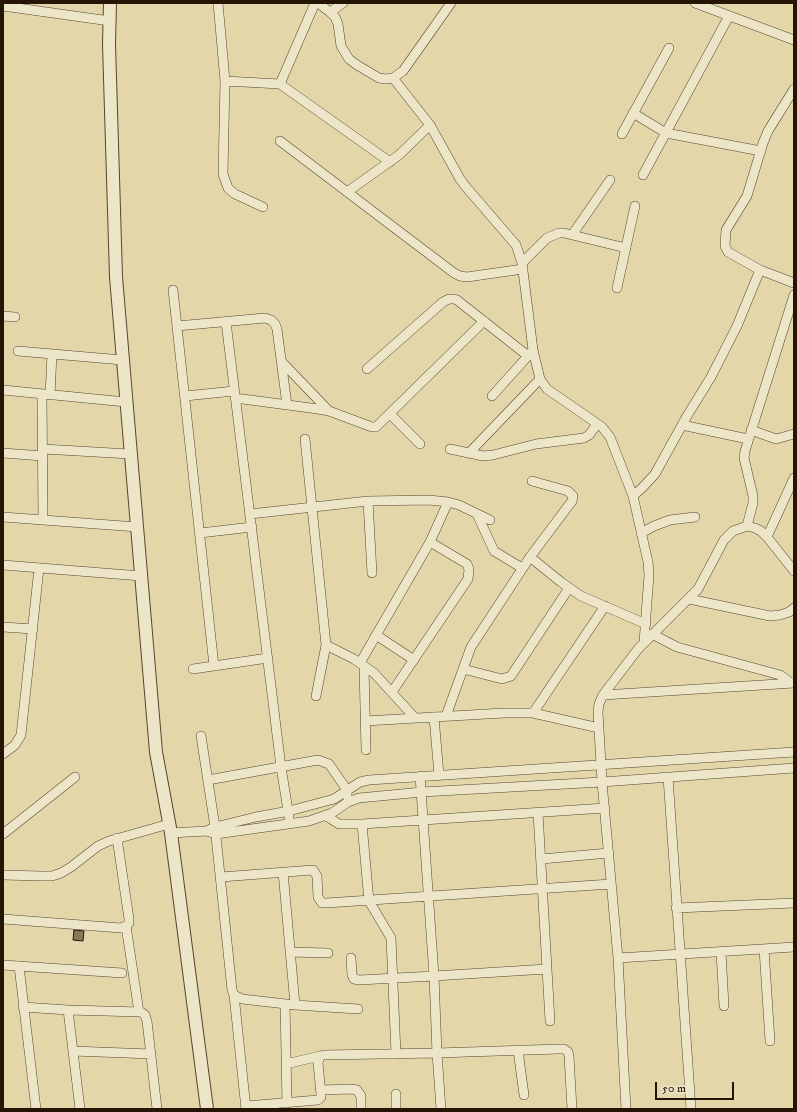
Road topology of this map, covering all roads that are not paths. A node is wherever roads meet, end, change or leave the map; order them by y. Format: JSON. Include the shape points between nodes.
{"nodes":[{"id":1,"x":110,"y":3,"type":"edge"},
{"id":2,"x":218,"y":3,"type":"edge"},
{"id":3,"x":315,"y":3,"type":"edge"},
{"id":4,"x":318,"y":3,"type":"edge"},
{"id":5,"x":343,"y":3,"type":"edge"},
{"id":6,"x":451,"y":3,"type":"edge"},
{"id":7,"x":695,"y":3,"type":"edge"},
{"id":8,"x":3,"y":6,"type":"edge"},
{"id":9,"x":330,"y":12,"type":"junction"},
{"id":10,"x":729,"y":16,"type":"junction"},
{"id":11,"x":110,"y":21,"type":"junction"},
{"id":12,"x":794,"y":40,"type":"edge"},
{"id":13,"x":670,"y":48,"type":"dead end"},
{"id":14,"x":393,"y":78,"type":"junction"},
{"id":15,"x":225,"y":81,"type":"junction"},
{"id":16,"x":280,"y":84,"type":"junction"},
{"id":17,"x":794,"y":89,"type":"edge"},
{"id":18,"x":633,"y":113,"type":"junction"},
{"id":19,"x":430,"y":125,"type":"junction"},
{"id":20,"x":666,"y":133,"type":"junction"},
{"id":21,"x":622,"y":134,"type":"dead end"},
{"id":22,"x":280,"y":142,"type":"dead end"},
{"id":23,"x":761,"y":151,"type":"junction"},
{"id":24,"x":390,"y":162,"type":"junction"},
{"id":25,"x":643,"y":175,"type":"dead end"},
{"id":26,"x":610,"y":180,"type":"dead end"},
{"id":27,"x":347,"y":192,"type":"junction"},
{"id":28,"x":635,"y":206,"type":"dead end"},
{"id":29,"x":263,"y":207,"type":"dead end"},
{"id":30,"x":572,"y":235,"type":"junction"},
{"id":31,"x":626,"y":248,"type":"junction"},
{"id":32,"x":522,"y":266,"type":"junction"},
{"id":33,"x":760,"y":270,"type":"junction"},
{"id":34,"x":794,"y":283,"type":"edge"},
{"id":35,"x":617,"y":288,"type":"dead end"},
{"id":36,"x":173,"y":290,"type":"dead end"},
{"id":37,"x":794,"y":295,"type":"edge"},
{"id":38,"x":3,"y":316,"type":"edge"},
{"id":39,"x":15,"y":317,"type":"dead end"},
{"id":40,"x":226,"y":322,"type":"junction"},
{"id":41,"x":484,"y":322,"type":"junction"},
{"id":42,"x":177,"y":326,"type":"junction"},
{"id":43,"x":18,"y":351,"type":"dead end"},
{"id":44,"x":531,"y":353,"type":"junction"},
{"id":45,"x":52,"y":354,"type":"junction"},
{"id":46,"x":122,"y":360,"type":"junction"},
{"id":47,"x":281,"y":361,"type":"junction"},
{"id":48,"x":367,"y":370,"type":"dead end"},
{"id":49,"x":540,"y":379,"type":"junction"},
{"id":50,"x":3,"y":390,"type":"edge"},
{"id":51,"x":235,"y":394,"type":"junction"},
{"id":52,"x":46,"y":395,"type":"junction"},
{"id":53,"x":185,"y":396,"type":"junction"},
{"id":54,"x":492,"y":396,"type":"dead end"},
{"id":55,"x":126,"y":402,"type":"junction"},
{"id":56,"x":287,"y":405,"type":"junction"},
{"id":57,"x":329,"y":412,"type":"junction"},
{"id":58,"x":390,"y":414,"type":"junction"},
{"id":59,"x":597,"y":424,"type":"junction"},
{"id":60,"x":682,"y":425,"type":"junction"},
{"id":61,"x":794,"y":428,"type":"edge"},
{"id":62,"x":751,"y":430,"type":"junction"},
{"id":63,"x":794,"y":435,"type":"edge"},
{"id":64,"x":305,"y":439,"type":"dead end"},
{"id":65,"x":748,"y":440,"type":"junction"},
{"id":66,"x":420,"y":444,"type":"dead end"},
{"id":67,"x":450,"y":449,"type":"dead end"},
{"id":68,"x":3,"y":453,"type":"edge"},
{"id":69,"x":42,"y":453,"type":"junction"},
{"id":70,"x":469,"y":453,"type":"junction"},
{"id":71,"x":130,"y":454,"type":"junction"},
{"id":72,"x":794,"y":478,"type":"edge"},
{"id":73,"x":532,"y":481,"type":"dead end"},
{"id":74,"x":633,"y":496,"type":"junction"},
{"id":75,"x":368,"y":501,"type":"junction"},
{"id":76,"x":448,"y":502,"type":"junction"},
{"id":77,"x":312,"y":507,"type":"junction"},
{"id":78,"x":250,"y":514,"type":"junction"},
{"id":79,"x":477,"y":514,"type":"junction"},
{"id":80,"x":3,"y":517,"type":"edge"},
{"id":81,"x":695,"y":517,"type":"dead end"},
{"id":82,"x":43,"y":520,"type":"junction"},
{"id":83,"x":490,"y":520,"type":"dead end"},
{"id":84,"x":747,"y":526,"type":"junction"},
{"id":85,"x":137,"y":527,"type":"junction"},
{"id":86,"x":252,"y":527,"type":"junction"},
{"id":87,"x":641,"y":533,"type":"junction"},
{"id":88,"x":200,"y":534,"type":"junction"},
{"id":89,"x":767,"y":537,"type":"junction"},
{"id":90,"x":430,"y":542,"type":"junction"},
{"id":91,"x":530,"y":557,"type":"junction"},
{"id":92,"x":3,"y":565,"type":"edge"},
{"id":93,"x":39,"y":568,"type":"junction"},
{"id":94,"x":522,"y":568,"type":"junction"},
{"id":95,"x":794,"y":571,"type":"edge"},
{"id":96,"x":372,"y":573,"type":"dead end"},
{"id":97,"x":141,"y":576,"type":"junction"},
{"id":98,"x":569,"y":588,"type":"junction"},
{"id":99,"x":689,"y":599,"type":"junction"},
{"id":100,"x":605,"y":606,"type":"junction"},
{"id":101,"x":792,"y":611,"type":"edge"},
{"id":102,"x":646,"y":624,"type":"junction"},
{"id":103,"x":3,"y":627,"type":"edge"},
{"id":104,"x":33,"y":629,"type":"junction"},
{"id":105,"x":652,"y":634,"type":"junction"},
{"id":106,"x":376,"y":635,"type":"junction"},
{"id":107,"x":644,"y":642,"type":"junction"},
{"id":108,"x":326,"y":645,"type":"junction"},
{"id":109,"x":268,"y":658,"type":"junction"},
{"id":110,"x":414,"y":660,"type":"junction"},
{"id":111,"x":362,"y":665,"type":"junction"},
{"id":112,"x":214,"y":666,"type":"junction"},
{"id":113,"x":193,"y":669,"type":"dead end"},
{"id":114,"x":463,"y":670,"type":"junction"},
{"id":115,"x":793,"y":683,"type":"edge"},
{"id":116,"x":392,"y":692,"type":"junction"},
{"id":117,"x":603,"y":695,"type":"junction"},
{"id":118,"x":316,"y":696,"type":"dead end"},
{"id":119,"x":533,"y":713,"type":"junction"},
{"id":120,"x":446,"y":716,"type":"junction"},
{"id":121,"x":434,"y":717,"type":"junction"},
{"id":122,"x":415,"y":718,"type":"junction"},
{"id":123,"x":366,"y":721,"type":"junction"},
{"id":124,"x":599,"y":728,"type":"junction"},
{"id":125,"x":201,"y":736,"type":"dead end"},
{"id":126,"x":366,"y":750,"type":"dead end"},
{"id":127,"x":790,"y":753,"type":"edge"},
{"id":128,"x":3,"y":754,"type":"edge"},
{"id":129,"x":740,"y":756,"type":"junction"},
{"id":130,"x":650,"y":761,"type":"junction"},
{"id":131,"x":601,"y":764,"type":"junction"},
{"id":132,"x":281,"y":767,"type":"junction"},
{"id":133,"x":791,"y":768,"type":"edge"},
{"id":134,"x":742,"y":772,"type":"junction"},
{"id":135,"x":439,"y":775,"type":"junction"},
{"id":136,"x":420,"y":776,"type":"junction"},
{"id":137,"x":75,"y":777,"type":"dead end"},
{"id":138,"x":668,"y":777,"type":"junction"},
{"id":139,"x":651,"y":778,"type":"junction"},
{"id":140,"x":208,"y":780,"type":"junction"},
{"id":141,"x":602,"y":782,"type":"junction"},
{"id":142,"x":347,"y":790,"type":"junction"},
{"id":143,"x":422,"y":792,"type":"junction"},
{"id":144,"x":348,"y":802,"type":"junction"},
{"id":145,"x":605,"y":808,"type":"junction"},
{"id":146,"x":289,"y":811,"type":"junction"},
{"id":147,"x":538,"y":813,"type":"junction"},
{"id":148,"x":326,"y":816,"type":"junction"},
{"id":149,"x":424,"y":821,"type":"junction"},
{"id":150,"x":290,"y":824,"type":"junction"},
{"id":151,"x":362,"y":824,"type":"junction"},
{"id":152,"x":170,"y":828,"type":"junction"},
{"id":153,"x":216,"y":830,"type":"junction"},
{"id":154,"x":3,"y":834,"type":"edge"},
{"id":155,"x":116,"y":838,"type":"junction"},
{"id":156,"x":609,"y":854,"type":"junction"},
{"id":157,"x":541,"y":859,"type":"junction"},
{"id":158,"x":283,"y":872,"type":"junction"},
{"id":159,"x":3,"y":875,"type":"edge"},
{"id":160,"x":221,"y":877,"type":"junction"},
{"id":161,"x":612,"y":884,"type":"junction"},
{"id":162,"x":542,"y":889,"type":"junction"},
{"id":163,"x":429,"y":896,"type":"junction"},
{"id":164,"x":369,"y":901,"type":"junction"},
{"id":165,"x":794,"y":903,"type":"edge"},
{"id":166,"x":676,"y":908,"type":"junction"},
{"id":167,"x":3,"y":919,"type":"edge"},
{"id":168,"x":126,"y":926,"type":"junction"},
{"id":169,"x":794,"y":947,"type":"edge"},
{"id":170,"x":764,"y":949,"type":"junction"},
{"id":171,"x":290,"y":952,"type":"junction"},
{"id":172,"x":328,"y":952,"type":"dead end"},
{"id":173,"x":721,"y":952,"type":"junction"},
{"id":174,"x":679,"y":954,"type":"junction"},
{"id":175,"x":351,"y":958,"type":"dead end"},
{"id":176,"x":618,"y":958,"type":"junction"},
{"id":177,"x":3,"y":965,"type":"edge"},
{"id":178,"x":19,"y":966,"type":"junction"},
{"id":179,"x":547,"y":969,"type":"junction"},
{"id":180,"x":122,"y":973,"type":"dead end"},
{"id":181,"x":434,"y":976,"type":"junction"},
{"id":182,"x":393,"y":978,"type":"junction"},
{"id":183,"x":234,"y":995,"type":"junction"},
{"id":184,"x":290,"y":1004,"type":"junction"},
{"id":185,"x":724,"y":1006,"type":"dead end"},
{"id":186,"x":23,"y":1007,"type":"junction"},
{"id":187,"x":358,"y":1008,"type":"dead end"},
{"id":188,"x":68,"y":1010,"type":"junction"},
{"id":189,"x":139,"y":1012,"type":"junction"},
{"id":190,"x":550,"y":1021,"type":"dead end"},
{"id":191,"x":770,"y":1041,"type":"dead end"},
{"id":192,"x":518,"y":1050,"type":"junction"},
{"id":193,"x":73,"y":1051,"type":"junction"},
{"id":194,"x":437,"y":1053,"type":"junction"},
{"id":195,"x":151,"y":1054,"type":"junction"},
{"id":196,"x":396,"y":1054,"type":"junction"},
{"id":197,"x":320,"y":1056,"type":"junction"},
{"id":198,"x":286,"y":1064,"type":"junction"},
{"id":199,"x":321,"y":1090,"type":"junction"},
{"id":200,"x":396,"y":1094,"type":"dead end"},
{"id":201,"x":524,"y":1095,"type":"dead end"},
{"id":202,"x":287,"y":1103,"type":"junction"},
{"id":203,"x":246,"y":1108,"type":"edge"},
{"id":204,"x":36,"y":1109,"type":"edge"},
{"id":205,"x":80,"y":1109,"type":"edge"},
{"id":206,"x":157,"y":1109,"type":"edge"},
{"id":207,"x":207,"y":1109,"type":"edge"},
{"id":208,"x":361,"y":1109,"type":"edge"},
{"id":209,"x":396,"y":1109,"type":"edge"},
{"id":210,"x":442,"y":1109,"type":"edge"},
{"id":211,"x":572,"y":1109,"type":"edge"},
{"id":212,"x":626,"y":1109,"type":"edge"},
{"id":213,"x":691,"y":1109,"type":"edge"}],
"edges":[{"from":1,"to":11,"type":"street"},
{"from":2,"to":15,"type":"street"},
{"from":3,"to":16,"type":"street"},
{"from":4,"to":9,"type":"street"},
{"from":5,"to":9,"type":"street"},
{"from":6,"to":14,"type":"street","via":[[403,70]]},
{"from":7,"to":10,"type":"street"},
{"from":8,"to":11,"type":"street"},
{"from":9,"to":14,"type":"street","via":[[338,24],[341,46],[349,59],[379,78]]},
{"from":10,"to":12,"type":"street"},
{"from":10,"to":20,"type":"street"},
{"from":11,"to":46,"type":"street","via":[[116,277]]},
{"from":13,"to":18,"type":"street"},
{"from":14,"to":19,"type":"street"},
{"from":15,"to":16,"type":"street"},
{"from":15,"to":29,"type":"street","via":[[225,182],[235,194]]},
{"from":16,"to":24,"type":"street"},
{"from":17,"to":23,"type":"street","via":[[768,131]]},
{"from":18,"to":20,"type":"street"},
{"from":18,"to":21,"type":"street"},
{"from":19,"to":24,"type":"street"},
{"from":19,"to":32,"type":"street","via":[[460,179],[516,245]]},
{"from":20,"to":23,"type":"street"},
{"from":20,"to":25,"type":"street"},
{"from":22,"to":27,"type":"street"},
{"from":23,"to":33,"type":"street","via":[[748,192],[726,230],[724,240],[728,252]]},
{"from":24,"to":27,"type":"street"},
{"from":26,"to":30,"type":"street"},
{"from":27,"to":32,"type":"street","via":[[460,276],[467,277]]},
{"from":28,"to":31,"type":"street"},
{"from":30,"to":31,"type":"street"},
{"from":30,"to":32,"type":"street","via":[[564,233],[547,238]]},
{"from":31,"to":35,"type":"street"},
{"from":32,"to":44,"type":"street"},
{"from":33,"to":34,"type":"street"},
{"from":33,"to":60,"type":"street","via":[[724,355]]},
{"from":36,"to":42,"type":"street"},
{"from":37,"to":62,"type":"street"},
{"from":38,"to":39,"type":"street"},
{"from":40,"to":42,"type":"street"},
{"from":40,"to":47,"type":"street","via":[[265,318],[272,320],[277,329]]},
{"from":40,"to":51,"type":"street"},
{"from":41,"to":44,"type":"street"},
{"from":41,"to":48,"type":"street","via":[[458,300],[449,299]]},
{"from":41,"to":58,"type":"street"},
{"from":42,"to":53,"type":"street"},
{"from":43,"to":45,"type":"street"},
{"from":44,"to":49,"type":"street"},
{"from":44,"to":54,"type":"street"},
{"from":45,"to":46,"type":"street"},
{"from":45,"to":52,"type":"street"},
{"from":46,"to":55,"type":"street"},
{"from":47,"to":56,"type":"street"},
{"from":47,"to":57,"type":"street"},
{"from":49,"to":59,"type":"street","via":[[547,389]]},
{"from":49,"to":70,"type":"street"},
{"from":50,"to":52,"type":"street"},
{"from":51,"to":53,"type":"street"},
{"from":51,"to":56,"type":"street"},
{"from":51,"to":78,"type":"street"},
{"from":52,"to":55,"type":"street"},
{"from":52,"to":69,"type":"street"},
{"from":53,"to":88,"type":"street"},
{"from":55,"to":71,"type":"street"},
{"from":56,"to":57,"type":"street"},
{"from":57,"to":58,"type":"street","via":[[372,427],[376,427]]},
{"from":58,"to":66,"type":"street"},
{"from":59,"to":70,"type":"street","via":[[589,435],[580,439],[536,444],[493,455]]},
{"from":59,"to":74,"type":"street","via":[[610,437]]},
{"from":60,"to":65,"type":"street"},
{"from":60,"to":74,"type":"street","via":[[655,474]]},
{"from":61,"to":63,"type":"street"},
{"from":62,"to":63,"type":"street","via":[[776,439]]},
{"from":62,"to":65,"type":"street"},
{"from":64,"to":77,"type":"street"},
{"from":65,"to":84,"type":"street","via":[[744,458],[753,503]]},
{"from":67,"to":70,"type":"street"},
{"from":68,"to":69,"type":"street"},
{"from":69,"to":71,"type":"street"},
{"from":69,"to":82,"type":"street"},
{"from":71,"to":85,"type":"street"},
{"from":72,"to":89,"type":"street"},
{"from":73,"to":91,"type":"street","via":[[568,490],[573,496],[572,501]]},
{"from":74,"to":87,"type":"street"},
{"from":75,"to":76,"type":"street"},
{"from":75,"to":77,"type":"street"},
{"from":75,"to":96,"type":"street"},
{"from":76,"to":79,"type":"street"},
{"from":76,"to":90,"type":"street"},
{"from":77,"to":78,"type":"street"},
{"from":77,"to":108,"type":"street"},
{"from":78,"to":86,"type":"street"},
{"from":79,"to":83,"type":"street"},
{"from":79,"to":94,"type":"street","via":[[494,551]]},
{"from":80,"to":82,"type":"street"},
{"from":81,"to":87,"type":"street","via":[[670,520]]},
{"from":82,"to":85,"type":"street"},
{"from":84,"to":89,"type":"street","via":[[756,528]]},
{"from":84,"to":99,"type":"street","via":[[733,531],[724,540],[698,589]]},
{"from":85,"to":97,"type":"street"},
{"from":86,"to":88,"type":"street"},
{"from":86,"to":109,"type":"street"},
{"from":87,"to":102,"type":"street","via":[[649,575]]},
{"from":88,"to":112,"type":"street"},
{"from":89,"to":95,"type":"street"},
{"from":90,"to":106,"type":"street"},
{"from":90,"to":110,"type":"street","via":[[467,564],[469,574]]},
{"from":91,"to":94,"type":"street"},
{"from":91,"to":98,"type":"street"},
{"from":92,"to":93,"type":"street"},
{"from":93,"to":97,"type":"street"},
{"from":93,"to":104,"type":"street"},
{"from":94,"to":114,"type":"street","via":[[471,647]]},
{"from":97,"to":152,"type":"street","via":[[156,752]]},
{"from":98,"to":100,"type":"street"},
{"from":98,"to":114,"type":"street","via":[[511,676],[502,679]]},
{"from":99,"to":101,"type":"street","via":[[770,616]]},
{"from":99,"to":105,"type":"street"},
{"from":100,"to":102,"type":"street"},
{"from":100,"to":119,"type":"street"},
{"from":102,"to":107,"type":"street"},
{"from":103,"to":104,"type":"street"},
{"from":104,"to":128,"type":"street","via":[[21,735],[15,745]]},
{"from":105,"to":107,"type":"street"},
{"from":105,"to":115,"type":"street","via":[[677,647],[780,675]]},
{"from":106,"to":110,"type":"street"},
{"from":106,"to":111,"type":"street"},
{"from":107,"to":117,"type":"street"},
{"from":108,"to":111,"type":"street"},
{"from":108,"to":118,"type":"street"},
{"from":109,"to":112,"type":"street"},
{"from":109,"to":132,"type":"street"},
{"from":110,"to":116,"type":"street"},
{"from":111,"to":116,"type":"street","via":[[374,673]]},
{"from":111,"to":123,"type":"street"},
{"from":112,"to":113,"type":"street"},
{"from":114,"to":120,"type":"street"},
{"from":115,"to":117,"type":"street"},
{"from":116,"to":122,"type":"street"},
{"from":117,"to":124,"type":"street","via":[[598,708]]},
{"from":119,"to":120,"type":"street"},
{"from":119,"to":124,"type":"street"},
{"from":120,"to":121,"type":"street"},
{"from":121,"to":122,"type":"street"},
{"from":121,"to":135,"type":"street"},
{"from":122,"to":123,"type":"street"},
{"from":123,"to":126,"type":"street"},
{"from":124,"to":131,"type":"street"},
{"from":125,"to":140,"type":"street"},
{"from":127,"to":129,"type":"street"},
{"from":127,"to":133,"type":"street"},
{"from":129,"to":130,"type":"street"},
{"from":129,"to":134,"type":"street"},
{"from":130,"to":131,"type":"street"},
{"from":130,"to":139,"type":"street"},
{"from":131,"to":135,"type":"street"},
{"from":131,"to":141,"type":"street"},
{"from":132,"to":140,"type":"street"},
{"from":132,"to":142,"type":"street","via":[[323,761],[329,764]]},
{"from":132,"to":146,"type":"street"},
{"from":133,"to":134,"type":"street"},
{"from":134,"to":138,"type":"street"},
{"from":135,"to":136,"type":"street"},
{"from":136,"to":142,"type":"street","via":[[369,780]]},
{"from":136,"to":143,"type":"street"},
{"from":137,"to":154,"type":"street"},
{"from":138,"to":139,"type":"street"},
{"from":138,"to":166,"type":"street"},
{"from":139,"to":141,"type":"street"},
{"from":140,"to":153,"type":"street"},
{"from":141,"to":143,"type":"street"},
{"from":141,"to":145,"type":"street"},
{"from":142,"to":144,"type":"street"},
{"from":142,"to":146,"type":"street","via":[[334,799]]},
{"from":143,"to":144,"type":"street","via":[[359,798]]},
{"from":143,"to":149,"type":"street"},
{"from":144,"to":148,"type":"street"},
{"from":145,"to":147,"type":"street"},
{"from":145,"to":156,"type":"street"},
{"from":146,"to":150,"type":"street"},
{"from":146,"to":153,"type":"street"},
{"from":147,"to":149,"type":"street"},
{"from":147,"to":157,"type":"street"},
{"from":148,"to":150,"type":"street"},
{"from":148,"to":151,"type":"street","via":[[339,824]]},
{"from":149,"to":151,"type":"street"},
{"from":149,"to":163,"type":"street"},
{"from":150,"to":153,"type":"street"},
{"from":151,"to":164,"type":"street"},
{"from":152,"to":153,"type":"street","via":[[188,831]]},
{"from":152,"to":155,"type":"street"},
{"from":152,"to":207,"type":"street"},
{"from":153,"to":160,"type":"street"},
{"from":155,"to":159,"type":"street","via":[[98,846],[71,867],[52,876]]},
{"from":155,"to":168,"type":"street","via":[[129,919]]},
{"from":156,"to":157,"type":"street"},
{"from":156,"to":161,"type":"street"},
{"from":157,"to":162,"type":"street"},
{"from":158,"to":160,"type":"street"},
{"from":158,"to":164,"type":"street","via":[[313,870],[317,876],[318,897],[322,903]]},
{"from":158,"to":171,"type":"street"},
{"from":160,"to":183,"type":"street"},
{"from":161,"to":162,"type":"street"},
{"from":161,"to":176,"type":"street"},
{"from":162,"to":163,"type":"street"},
{"from":162,"to":179,"type":"street"},
{"from":163,"to":164,"type":"street"},
{"from":163,"to":181,"type":"street"},
{"from":164,"to":182,"type":"street","via":[[391,938]]},
{"from":165,"to":166,"type":"street"},
{"from":166,"to":174,"type":"street"},
{"from":167,"to":168,"type":"street","via":[[121,928]]},
{"from":168,"to":189,"type":"street"},
{"from":169,"to":170,"type":"street"},
{"from":170,"to":173,"type":"street"},
{"from":170,"to":191,"type":"street"},
{"from":171,"to":172,"type":"street"},
{"from":171,"to":184,"type":"street"},
{"from":173,"to":174,"type":"street"},
{"from":173,"to":185,"type":"street"},
{"from":174,"to":176,"type":"street"},
{"from":174,"to":213,"type":"street"},
{"from":175,"to":182,"type":"street","via":[[351,970],[354,978],[358,980]]},
{"from":176,"to":212,"type":"street"},
{"from":177,"to":178,"type":"street"},
{"from":178,"to":180,"type":"street"},
{"from":178,"to":186,"type":"street"},
{"from":179,"to":181,"type":"street"},
{"from":179,"to":190,"type":"street"},
{"from":181,"to":182,"type":"street"},
{"from":181,"to":194,"type":"street"},
{"from":182,"to":196,"type":"street"},
{"from":183,"to":184,"type":"street","via":[[242,999]]},
{"from":183,"to":203,"type":"street"},
{"from":184,"to":187,"type":"street"},
{"from":184,"to":198,"type":"street"},
{"from":186,"to":188,"type":"street"},
{"from":186,"to":204,"type":"street"},
{"from":188,"to":189,"type":"street"},
{"from":188,"to":193,"type":"street"},
{"from":189,"to":195,"type":"street","via":[[147,1021]]},
{"from":192,"to":194,"type":"street"},
{"from":192,"to":201,"type":"street"},
{"from":192,"to":211,"type":"street","via":[[564,1049],[568,1052]]},
{"from":193,"to":195,"type":"street"},
{"from":193,"to":205,"type":"street"},
{"from":194,"to":196,"type":"street"},
{"from":194,"to":210,"type":"street"},
{"from":195,"to":206,"type":"street"},
{"from":196,"to":197,"type":"street"},
{"from":197,"to":198,"type":"street"},
{"from":197,"to":199,"type":"street","via":[[318,1063]]},
{"from":198,"to":202,"type":"street"},
{"from":199,"to":202,"type":"street","via":[[321,1097],[318,1100]]},
{"from":199,"to":208,"type":"street","via":[[357,1090],[361,1096]]},
{"from":200,"to":209,"type":"street"},
{"from":202,"to":203,"type":"street"}]}
